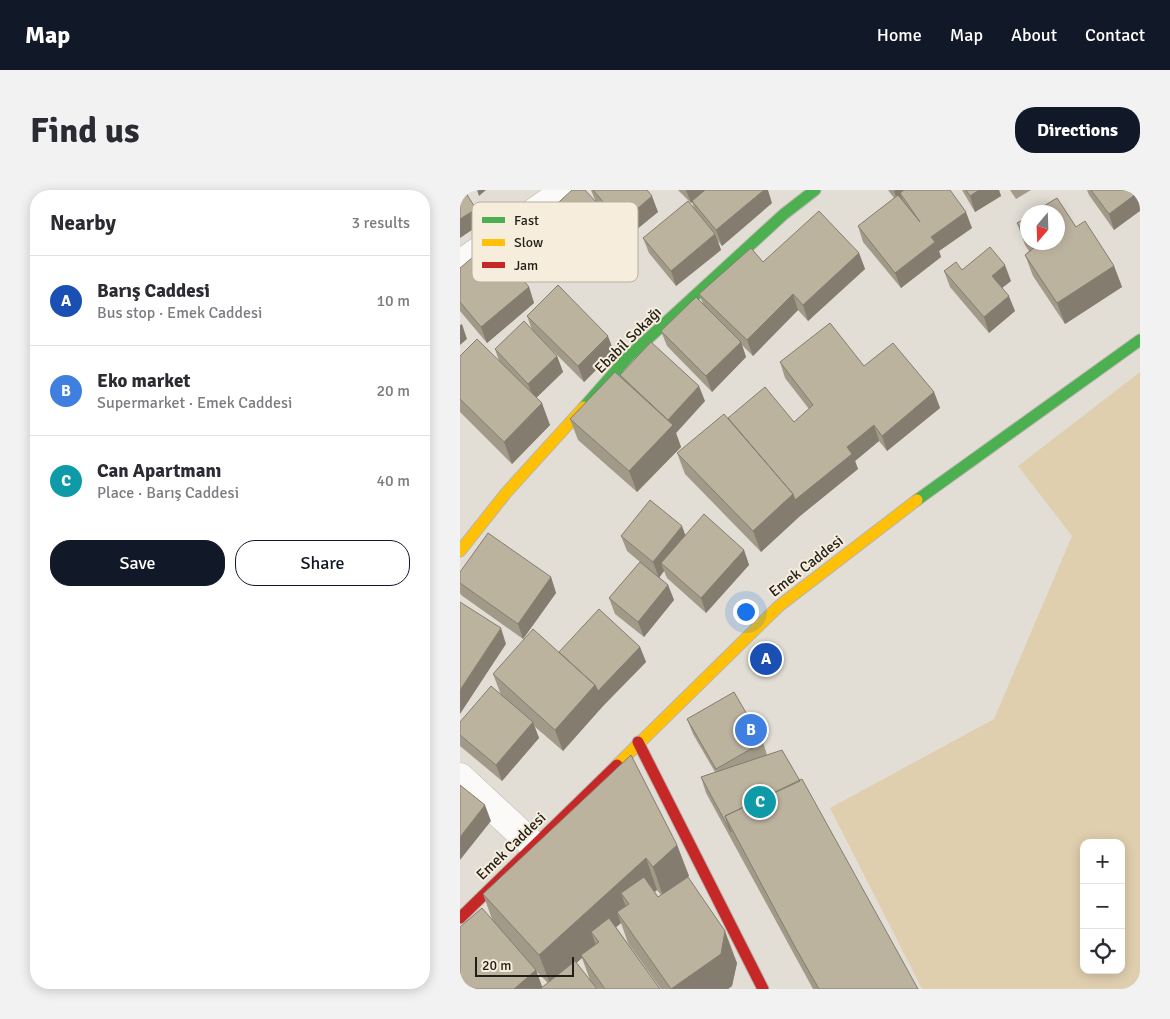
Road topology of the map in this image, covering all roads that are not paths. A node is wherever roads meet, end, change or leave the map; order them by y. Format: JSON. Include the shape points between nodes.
{"nodes":[{"id":1,"x":566,"y":190,"type":"edge"},
{"id":2,"x":815,"y":190,"type":"edge"},
{"id":3,"x":549,"y":202,"type":"edge"},
{"id":4,"x":472,"y":256,"type":"edge"},
{"id":5,"x":460,"y":264,"type":"edge"},
{"id":6,"x":1140,"y":340,"type":"edge"},
{"id":7,"x":460,"y":551,"type":"edge"},
{"id":8,"x":638,"y":742,"type":"junction"},
{"id":9,"x":460,"y":777,"type":"edge"},
{"id":10,"x":533,"y":845,"type":"junction"},
{"id":11,"x":460,"y":918,"type":"edge"},
{"id":12,"x":763,"y":989,"type":"edge"}],
"edges":[{"from":1,"to":3,"type":"street"},
{"from":2,"to":7,"type":"street","name":"Ebabil Sokağı","via":[[784,214],[628,357],[506,493]]},
{"from":4,"to":5,"type":"street"},
{"from":6,"to":8,"type":"street","name":"Emek Caddesi","via":[[888,521],[779,606]]},
{"from":8,"to":10,"type":"street","name":"Emek Caddesi"},
{"from":8,"to":12,"type":"street"},
{"from":9,"to":10,"type":"street"},
{"from":10,"to":11,"type":"street","name":"Emek Caddesi"}]}
